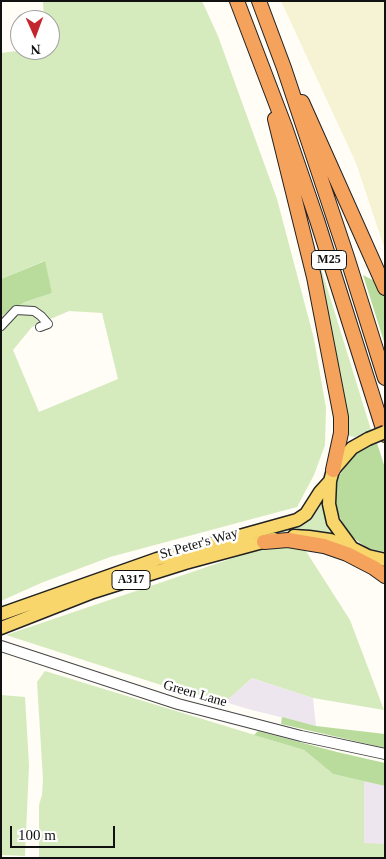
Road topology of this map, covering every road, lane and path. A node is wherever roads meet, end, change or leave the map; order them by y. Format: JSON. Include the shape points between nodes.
{"nodes":[{"id":1,"x":237,"y":1,"type":"edge"},
{"id":2,"x":260,"y":1,"type":"edge"},
{"id":3,"x":284,"y":68,"type":"junction"},
{"id":4,"x":270,"y":87,"type":"junction"},
{"id":5,"x":385,"y":288,"type":"edge"},
{"id":6,"x":1,"y":326,"type":"edge"},
{"id":7,"x":40,"y":327,"type":"dead end"},
{"id":8,"x":385,"y":378,"type":"edge"},
{"id":9,"x":385,"y":434,"type":"edge"},
{"id":10,"x":332,"y":475,"type":"junction"},
{"id":11,"x":264,"y":542,"type":"junction"},
{"id":12,"x":352,"y":548,"type":"junction"},
{"id":13,"x":368,"y":556,"type":"junction"},
{"id":14,"x":385,"y":560,"type":"edge"},
{"id":15,"x":385,"y":568,"type":"edge"},
{"id":16,"x":385,"y":576,"type":"edge"},
{"id":17,"x":1,"y":614,"type":"edge"},
{"id":18,"x":1,"y":628,"type":"edge"},
{"id":19,"x":1,"y":646,"type":"edge"},
{"id":20,"x":385,"y":754,"type":"edge"}],
"edges":[{"from":1,"to":4,"type":"highway","number":"M25"},
{"from":2,"to":3,"type":"highway","number":"M25"},
{"from":3,"to":5,"type":"highway","number":"M25"},
{"from":3,"to":8,"type":"highway","number":"M25"},
{"from":4,"to":9,"type":"highway","number":"M25","via":[[317,220]]},
{"from":4,"to":10,"type":"highway","number":"M25","via":[[276,129],[314,277],[341,417]]},
{"from":6,"to":7,"type":"street","via":[[16,310],[34,311],[48,324]]},
{"from":9,"to":10,"type":"main road","name":"St Peter's Way","bridge":true,"via":[[368,438],[352,448]]},
{"from":10,"to":12,"type":"main road","via":[[331,516]]},
{"from":10,"to":17,"type":"main road","name":"St Peter's Way","number":"A317","via":[[306,514],[297,520],[158,559]]},
{"from":11,"to":12,"type":"main road","name":"St Peter's Way","number":"A317","via":[[288,536],[309,536]]},
{"from":11,"to":16,"type":"highway","via":[[288,540],[324,546]]},
{"from":11,"to":18,"type":"main road","name":"St Peter's Way","number":"A317","via":[[93,592]]},
{"from":12,"to":13,"type":"main road","name":"St Peter's Way"},
{"from":13,"to":14,"type":"main road","name":"St Peter's Way"},
{"from":13,"to":15,"type":"highway"},
{"from":19,"to":20,"type":"street","name":"Green Lane","via":[[178,704],[291,734]]}]}
